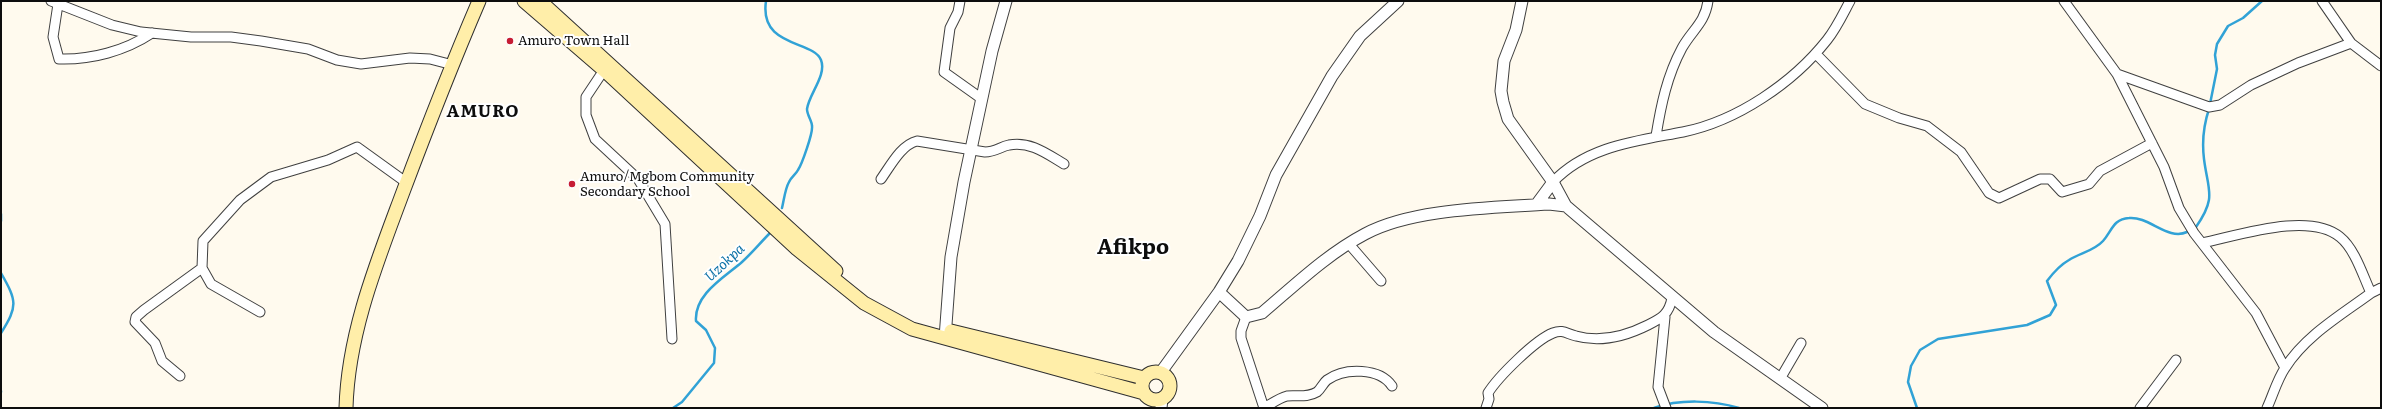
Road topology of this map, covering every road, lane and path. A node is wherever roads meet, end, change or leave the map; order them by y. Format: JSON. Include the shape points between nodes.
{"nodes":[{"id":1,"x":524,"y":1,"type":"edge"},
{"id":2,"x":540,"y":1,"type":"edge"},
{"id":3,"x":960,"y":1,"type":"edge"},
{"id":4,"x":1006,"y":1,"type":"edge"},
{"id":5,"x":1398,"y":1,"type":"edge"},
{"id":6,"x":1522,"y":1,"type":"edge"},
{"id":7,"x":1708,"y":1,"type":"edge"},
{"id":8,"x":1850,"y":1,"type":"edge"},
{"id":9,"x":2064,"y":1,"type":"edge"},
{"id":10,"x":2322,"y":1,"type":"edge"},
{"id":11,"x":479,"y":2,"type":"edge"},
{"id":12,"x":54,"y":3,"type":"edge"},
{"id":13,"x":152,"y":33,"type":"junction"},
{"id":14,"x":2351,"y":43,"type":"junction"},
{"id":15,"x":1816,"y":54,"type":"junction"},
{"id":16,"x":453,"y":65,"type":"junction"},
{"id":17,"x":2381,"y":66,"type":"edge"},
{"id":18,"x":604,"y":70,"type":"junction"},
{"id":19,"x":2117,"y":74,"type":"junction"},
{"id":20,"x":982,"y":99,"type":"junction"},
{"id":21,"x":1656,"y":136,"type":"junction"},
{"id":22,"x":2152,"y":143,"type":"junction"},
{"id":23,"x":971,"y":150,"type":"junction"},
{"id":24,"x":1064,"y":164,"type":"dead end"},
{"id":25,"x":881,"y":178,"type":"dead end"},
{"id":26,"x":1553,"y":182,"type":"junction"},
{"id":27,"x":407,"y":183,"type":"junction"},
{"id":28,"x":1536,"y":205,"type":"junction"},
{"id":29,"x":1566,"y":206,"type":"junction"},
{"id":30,"x":1349,"y":244,"type":"junction"},
{"id":31,"x":2202,"y":244,"type":"junction"},
{"id":32,"x":202,"y":268,"type":"junction"},
{"id":33,"x":1381,"y":281,"type":"dead end"},
{"id":34,"x":2381,"y":288,"type":"edge"},
{"id":35,"x":1219,"y":292,"type":"junction"},
{"id":36,"x":2371,"y":293,"type":"junction"},
{"id":37,"x":1672,"y":298,"type":"junction"},
{"id":38,"x":260,"y":312,"type":"dead end"},
{"id":39,"x":1665,"y":317,"type":"junction"},
{"id":40,"x":1246,"y":318,"type":"junction"},
{"id":41,"x":945,"y":334,"type":"junction"},
{"id":42,"x":672,"y":339,"type":"dead end"},
{"id":43,"x":1801,"y":343,"type":"dead end"},
{"id":44,"x":2176,"y":360,"type":"dead end"},
{"id":45,"x":2284,"y":368,"type":"junction"},
{"id":46,"x":1161,"y":372,"type":"junction"},
{"id":47,"x":180,"y":376,"type":"dead end"},
{"id":48,"x":1144,"y":378,"type":"junction"},
{"id":49,"x":1780,"y":379,"type":"junction"},
{"id":50,"x":1392,"y":386,"type":"dead end"},
{"id":51,"x":1144,"y":393,"type":"junction"},
{"id":52,"x":1162,"y":403,"type":"edge"},
{"id":53,"x":346,"y":408,"type":"edge"},
{"id":54,"x":1264,"y":408,"type":"edge"},
{"id":55,"x":1486,"y":408,"type":"edge"},
{"id":56,"x":1666,"y":408,"type":"edge"},
{"id":57,"x":1822,"y":408,"type":"edge"},
{"id":58,"x":2140,"y":408,"type":"edge"},
{"id":59,"x":2267,"y":408,"type":"edge"}],
"edges":[{"from":1,"to":18,"type":"main road"},
{"from":2,"to":41,"type":"main road","via":[[841,275],[895,313]]},
{"from":3,"to":20,"type":"street","via":[[950,28],[944,72]]},
{"from":4,"to":20,"type":"street"},
{"from":5,"to":35,"type":"street","via":[[1360,36],[1332,76],[1276,175],[1250,235]]},
{"from":6,"to":26,"type":"street","via":[[1516,30],[1504,61],[1501,91],[1508,119]]},
{"from":7,"to":21,"type":"street","via":[[1704,18],[1682,48],[1664,92]]},
{"from":8,"to":15,"type":"street","via":[[1828,39]]},
{"from":9,"to":19,"type":"street"},
{"from":10,"to":14,"type":"street"},
{"from":11,"to":16,"type":"main road"},
{"from":12,"to":13,"type":"street","via":[[112,25]]},
{"from":12,"to":13,"type":"street","via":[[53,37],[59,59],[92,56],[127,48]]},
{"from":13,"to":16,"type":"street","via":[[261,41],[308,49],[336,60],[361,64],[410,58],[430,59]]},
{"from":14,"to":17,"type":"street"},
{"from":14,"to":19,"type":"street","via":[[2298,63],[2252,85],[2220,105],[2209,107]]},
{"from":15,"to":21,"type":"street","via":[[1782,84],[1752,104],[1714,123],[1684,132]]},
{"from":15,"to":22,"type":"street","via":[[1865,104],[1927,126],[1961,152],[1989,193],[1999,198],[2040,179],[2050,179],[2062,192],[2089,184],[2100,171]]},
{"from":16,"to":27,"type":"main road"},
{"from":18,"to":41,"type":"main road","via":[[836,282],[891,319],[912,329]]},
{"from":18,"to":42,"type":"street","via":[[586,97],[586,115],[595,139],[638,179],[665,224]]},
{"from":19,"to":22,"type":"street"},
{"from":20,"to":23,"type":"street"},
{"from":21,"to":26,"type":"street","via":[[1611,146],[1570,166]]},
{"from":22,"to":31,"type":"street","via":[[2179,208]]},
{"from":23,"to":24,"type":"street","via":[[994,152],[1018,144],[1029,145]]},
{"from":23,"to":25,"type":"street","via":[[929,142],[910,143]]},
{"from":23,"to":41,"type":"street","via":[[951,257]]},
{"from":26,"to":28,"type":"street"},
{"from":26,"to":29,"type":"street"},
{"from":27,"to":32,"type":"street","via":[[357,148],[328,160],[278,174],[240,200],[203,241]]},
{"from":27,"to":53,"type":"main road","via":[[371,277],[352,346]]},
{"from":28,"to":29,"type":"street"},
{"from":28,"to":30,"type":"street","via":[[1438,214],[1402,221],[1378,228]]},
{"from":29,"to":37,"type":"street"},
{"from":30,"to":33,"type":"street"},
{"from":30,"to":40,"type":"street","via":[[1262,313]]},
{"from":31,"to":36,"type":"street","via":[[2275,227],[2296,225],[2321,229],[2340,236],[2349,248]]},
{"from":31,"to":45,"type":"street","via":[[2256,313]]},
{"from":32,"to":38,"type":"street","via":[[211,284]]},
{"from":32,"to":47,"type":"street","via":[[136,317],[135,322],[155,343],[162,361]]},
{"from":34,"to":36,"type":"street"},
{"from":35,"to":40,"type":"street"},
{"from":35,"to":46,"type":"street"},
{"from":36,"to":45,"type":"street","via":[[2313,337]]},
{"from":37,"to":39,"type":"street"},
{"from":37,"to":49,"type":"street"},
{"from":39,"to":55,"type":"street","via":[[1631,334],[1608,339],[1576,336],[1562,331],[1553,333],[1504,373],[1488,393]]},
{"from":39,"to":56,"type":"street","via":[[1658,387]]},
{"from":40,"to":54,"type":"street","via":[[1241,338]]},
{"from":41,"to":48,"type":"main road"},
{"from":41,"to":51,"type":"main road"},
{"from":43,"to":49,"type":"street"},
{"from":44,"to":58,"type":"street"},
{"from":45,"to":59,"type":"street"},
{"from":46,"to":48,"type":"main road","via":[[1151,373]]},
{"from":46,"to":52,"type":"main road","via":[[1170,384],[1170,390]]},
{"from":48,"to":51,"type":"main road"},
{"from":49,"to":57,"type":"street"},
{"from":50,"to":54,"type":"street","via":[[1387,379],[1377,373],[1349,373],[1327,380],[1318,391],[1304,396],[1285,396]]},
{"from":51,"to":52,"type":"main road"}]}
